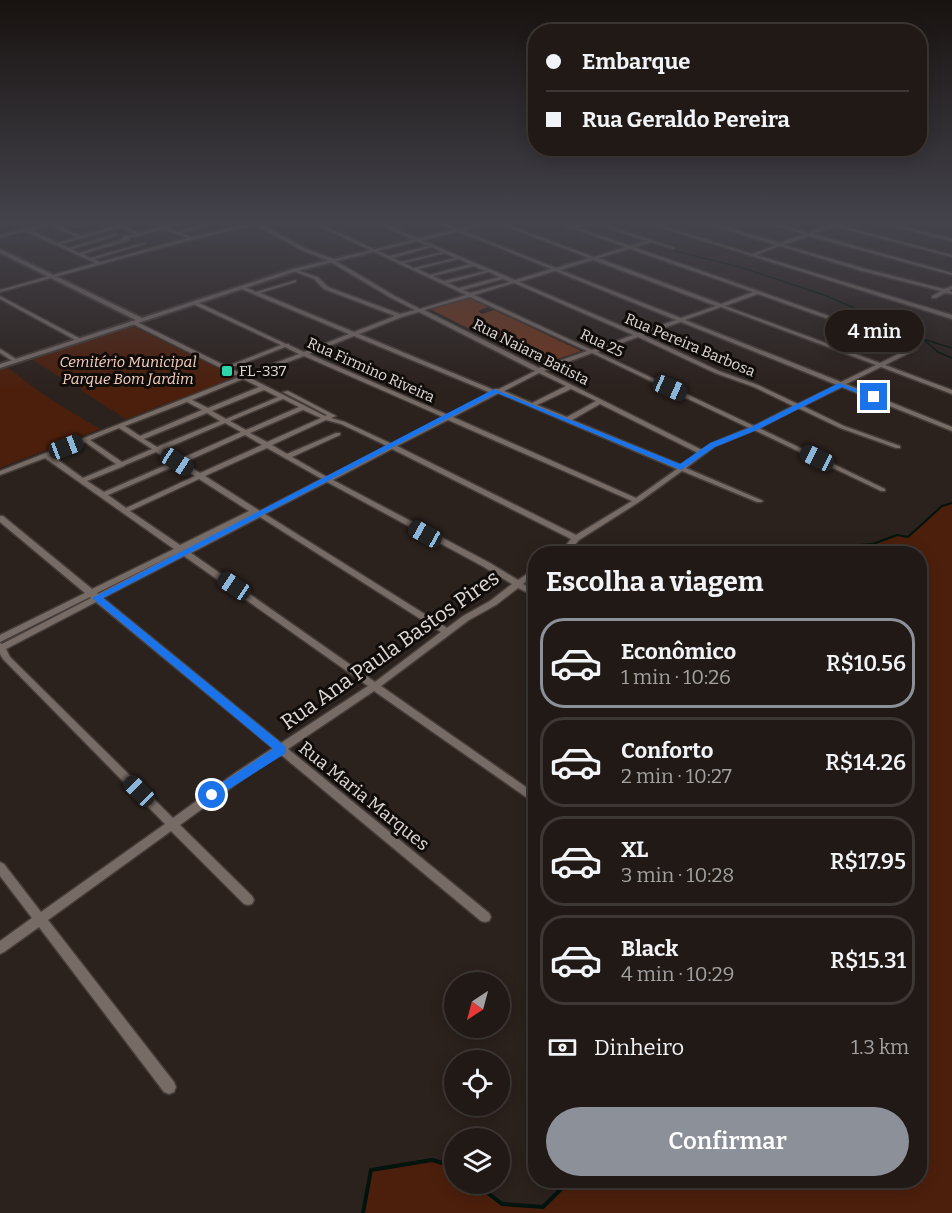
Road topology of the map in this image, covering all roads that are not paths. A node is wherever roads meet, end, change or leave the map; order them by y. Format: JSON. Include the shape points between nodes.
{"nodes":[{"id":1,"x":50,"y":278,"type":"joint"},
{"id":2,"x":271,"y":278,"type":"edge"},
{"id":3,"x":315,"y":278,"type":"edge"},
{"id":4,"x":357,"y":278,"type":"edge"},
{"id":5,"x":433,"y":278,"type":"edge"},
{"id":6,"x":462,"y":278,"type":"edge"},
{"id":7,"x":503,"y":278,"type":"edge"},
{"id":8,"x":506,"y":278,"type":"edge"},
{"id":9,"x":529,"y":278,"type":"edge"},
{"id":10,"x":577,"y":278,"type":"edge"},
{"id":11,"x":645,"y":278,"type":"edge"},
{"id":12,"x":718,"y":278,"type":"edge"},
{"id":13,"x":825,"y":278,"type":"edge"},
{"id":14,"x":897,"y":278,"type":"edge"},
{"id":15,"x":294,"y":281,"type":"dead end"},
{"id":16,"x":515,"y":282,"type":"junction"},
{"id":17,"x":443,"y":283,"type":"junction"},
{"id":18,"x":241,"y":287,"type":"junction"},
{"id":19,"x":952,"y":287,"type":"edge"},
{"id":20,"x":458,"y":290,"type":"junction"},
{"id":21,"x":0,"y":291,"type":"edge"},
{"id":22,"x":944,"y":291,"type":"junction"},
{"id":23,"x":759,"y":292,"type":"junction"},
{"id":24,"x":256,"y":293,"type":"junction"},
{"id":25,"x":952,"y":293,"type":"edge"},
{"id":26,"x":467,"y":295,"type":"junction"},
{"id":27,"x":0,"y":297,"type":"edge"},
{"id":28,"x":934,"y":297,"type":"dead end"},
{"id":29,"x":195,"y":303,"type":"junction"},
{"id":30,"x":720,"y":306,"type":"junction"},
{"id":31,"x":420,"y":308,"type":"junction"},
{"id":32,"x":399,"y":316,"type":"junction"},
{"id":33,"x":952,"y":317,"type":"edge"},
{"id":34,"x":680,"y":320,"type":"junction"},
{"id":35,"x":137,"y":321,"type":"junction"},
{"id":36,"x":354,"y":334,"type":"junction"},
{"id":37,"x":639,"y":336,"type":"junction"},
{"id":38,"x":79,"y":340,"type":"junction"},
{"id":39,"x":287,"y":345,"type":"junction"},
{"id":40,"x":0,"y":351,"type":"edge"},
{"id":41,"x":306,"y":352,"type":"junction"},
{"id":42,"x":591,"y":352,"type":"junction"},
{"id":43,"x":16,"y":361,"type":"junction"},
{"id":44,"x":235,"y":365,"type":"junction"},
{"id":45,"x":880,"y":365,"type":"junction"},
{"id":46,"x":0,"y":366,"type":"edge"},
{"id":47,"x":540,"y":370,"type":"junction"},
{"id":48,"x":248,"y":375,"type":"junction"},
{"id":49,"x":841,"y":385,"type":"junction"},
{"id":50,"x":572,"y":386,"type":"junction"},
{"id":51,"x":265,"y":387,"type":"junction"},
{"id":52,"x":495,"y":391,"type":"junction"},
{"id":53,"x":952,"y":392,"type":"edge"},
{"id":54,"x":283,"y":397,"type":"junction"},
{"id":55,"x":187,"y":399,"type":"junction"},
{"id":56,"x":601,"y":401,"type":"junction"},
{"id":57,"x":532,"y":405,"type":"junction"},
{"id":58,"x":799,"y":406,"type":"junction"},
{"id":59,"x":304,"y":407,"type":"junction"},
{"id":60,"x":206,"y":411,"type":"junction"},
{"id":61,"x":328,"y":416,"type":"junction"},
{"id":62,"x":446,"y":417,"type":"junction"},
{"id":63,"x":567,"y":420,"type":"junction"},
{"id":64,"x":226,"y":422,"type":"junction"},
{"id":65,"x":120,"y":426,"type":"junction"},
{"id":66,"x":754,"y":428,"type":"junction"},
{"id":67,"x":952,"y":429,"type":"edge"},
{"id":68,"x":246,"y":433,"type":"junction"},
{"id":69,"x":338,"y":434,"type":"dead end"},
{"id":70,"x":141,"y":438,"type":"junction"},
{"id":71,"x":86,"y":440,"type":"junction"},
{"id":72,"x":267,"y":445,"type":"junction"},
{"id":73,"x":392,"y":446,"type":"junction"},
{"id":74,"x":898,"y":447,"type":"dead end"},
{"id":75,"x":159,"y":450,"type":"junction"},
{"id":76,"x":701,"y":452,"type":"junction"},
{"id":77,"x":46,"y":455,"type":"junction"},
{"id":78,"x":288,"y":456,"type":"junction"},
{"id":79,"x":177,"y":462,"type":"junction"},
{"id":80,"x":122,"y":465,"type":"junction"},
{"id":81,"x":681,"y":467,"type":"junction"},
{"id":82,"x":0,"y":473,"type":"edge"},
{"id":83,"x":198,"y":476,"type":"junction"},
{"id":84,"x":83,"y":480,"type":"junction"},
{"id":85,"x":328,"y":480,"type":"junction"},
{"id":86,"x":883,"y":490,"type":"dead end"},
{"id":87,"x":103,"y":495,"type":"junction"},
{"id":88,"x":637,"y":501,"type":"junction"},
{"id":89,"x":759,"y":501,"type":"dead end"},
{"id":90,"x":124,"y":511,"type":"junction"},
{"id":91,"x":255,"y":513,"type":"junction"},
{"id":92,"x":0,"y":518,"type":"edge"},
{"id":93,"x":576,"y":538,"type":"junction"},
{"id":94,"x":569,"y":546,"type":"edge"},
{"id":95,"x":182,"y":551,"type":"junction"},
{"id":96,"x":528,"y":576,"type":"edge"},
{"id":97,"x":516,"y":585,"type":"junction"},
{"id":98,"x":528,"y":591,"type":"edge"},
{"id":99,"x":94,"y":596,"type":"junction"},
{"id":100,"x":447,"y":632,"type":"junction"},
{"id":101,"x":0,"y":639,"type":"edge"},
{"id":102,"x":0,"y":647,"type":"edge"},
{"id":103,"x":4,"y":657,"type":"edge"},
{"id":104,"x":375,"y":686,"type":"junction"},
{"id":105,"x":282,"y":750,"type":"junction"},
{"id":106,"x":528,"y":794,"type":"edge"},
{"id":107,"x":171,"y":824,"type":"junction"},
{"id":108,"x":0,"y":867,"type":"edge"},
{"id":109,"x":248,"y":900,"type":"dead end"},
{"id":110,"x":484,"y":917,"type":"dead end"},
{"id":111,"x":40,"y":919,"type":"junction"},
{"id":112,"x":0,"y":948,"type":"edge"},
{"id":113,"x":169,"y":1087,"type":"dead end"}],
"edges":[{"from":1,"to":21,"type":"street"},
{"from":1,"to":35,"type":"street"},
{"from":2,"to":18,"type":"street"},
{"from":3,"to":32,"type":"street","via":[[326,288]]},
{"from":4,"to":31,"type":"street","name":"Rua Naiara Batista"},
{"from":5,"to":17,"type":"street","name":"Rua 25"},
{"from":6,"to":17,"type":"street"},
{"from":7,"to":20,"type":"street"},
{"from":8,"to":16,"type":"street","name":"Rua Pereira Barbosa"},
{"from":9,"to":16,"type":"street"},
{"from":10,"to":34,"type":"street"},
{"from":11,"to":30,"type":"street"},
{"from":12,"to":23,"type":"street"},
{"from":13,"to":33,"type":"street"},
{"from":14,"to":22,"type":"street"},
{"from":15,"to":24,"type":"street"},
{"from":16,"to":26,"type":"street"},
{"from":16,"to":37,"type":"street","name":"Rua Pereira Barbosa"},
{"from":17,"to":20,"type":"street","name":"Rua 25"},
{"from":18,"to":24,"type":"street"},
{"from":18,"to":29,"type":"street"},
{"from":19,"to":22,"type":"street"},
{"from":20,"to":26,"type":"street","name":"Rua 25"},
{"from":22,"to":25,"type":"street"},
{"from":22,"to":28,"type":"street"},
{"from":23,"to":30,"type":"street"},
{"from":23,"to":45,"type":"street","via":[[915,348]]},
{"from":24,"to":36,"type":"street"},
{"from":26,"to":31,"type":"street"},
{"from":26,"to":42,"type":"street","name":"Rua 25"},
{"from":27,"to":38,"type":"street"},
{"from":29,"to":35,"type":"street"},
{"from":29,"to":39,"type":"street","name":"Rua Firmino Riveira"},
{"from":30,"to":34,"type":"street"},
{"from":30,"to":45,"type":"street"},
{"from":31,"to":32,"type":"street"},
{"from":31,"to":47,"type":"street","name":"Rua Naiara Batista"},
{"from":32,"to":36,"type":"street"},
{"from":34,"to":37,"type":"street"},
{"from":34,"to":49,"type":"street"},
{"from":35,"to":38,"type":"street"},
{"from":35,"to":44,"type":"street"},
{"from":35,"to":48,"type":"street"},
{"from":36,"to":41,"type":"street"},
{"from":36,"to":52,"type":"street"},
{"from":37,"to":42,"type":"street"},
{"from":37,"to":58,"type":"street","name":"Rua Pereira Barbosa"},
{"from":38,"to":43,"type":"street"},
{"from":39,"to":41,"type":"street","name":"Rua Firmino Riveira"},
{"from":39,"to":44,"type":"street"},
{"from":40,"to":43,"type":"street"},
{"from":41,"to":48,"type":"street"},
{"from":41,"to":62,"type":"street","name":"Rua Firmino Riveira"},
{"from":42,"to":47,"type":"street"},
{"from":42,"to":66,"type":"street","name":"Rua 25"},
{"from":43,"to":46,"type":"street"},
{"from":44,"to":48,"type":"street"},
{"from":45,"to":49,"type":"street"},
{"from":45,"to":53,"type":"street"},
{"from":47,"to":50,"type":"street","name":"Rua Naiara Batista"},
{"from":47,"to":52,"type":"street"},
{"from":48,"to":51,"type":"street"},
{"from":48,"to":55,"type":"street"},
{"from":48,"to":61,"type":"street"},
{"from":49,"to":58,"type":"street"},
{"from":49,"to":67,"type":"street"},
{"from":50,"to":56,"type":"street","name":"Rua Naiara Batista"},
{"from":50,"to":57,"type":"street"},
{"from":51,"to":54,"type":"street"},
{"from":51,"to":60,"type":"street"},
{"from":52,"to":57,"type":"street"},
{"from":52,"to":62,"type":"street"},
{"from":54,"to":59,"type":"street"},
{"from":54,"to":64,"type":"street"},
{"from":55,"to":60,"type":"street"},
{"from":55,"to":65,"type":"street"},
{"from":56,"to":63,"type":"street"},
{"from":56,"to":76,"type":"street","name":"Rua Naiara Batista"},
{"from":57,"to":63,"type":"street"},
{"from":58,"to":66,"type":"street"},
{"from":58,"to":74,"type":"street","name":"Rua Pereira Barbosa"},
{"from":59,"to":61,"type":"street"},
{"from":59,"to":68,"type":"street"},
{"from":60,"to":64,"type":"street"},
{"from":60,"to":70,"type":"street"},
{"from":61,"to":72,"type":"street"},
{"from":61,"to":73,"type":"street"},
{"from":62,"to":73,"type":"street"},
{"from":62,"to":88,"type":"street","name":"Rua Firmino Riveira"},
{"from":63,"to":81,"type":"street"},
{"from":64,"to":68,"type":"street"},
{"from":64,"to":75,"type":"street"},
{"from":65,"to":70,"type":"street"},
{"from":65,"to":71,"type":"street"},
{"from":66,"to":76,"type":"street"},
{"from":66,"to":86,"type":"street","name":"Rua 25"},
{"from":68,"to":72,"type":"street"},
{"from":68,"to":79,"type":"street"},
{"from":69,"to":78,"type":"street"},
{"from":70,"to":75,"type":"street"},
{"from":71,"to":77,"type":"street"},
{"from":71,"to":80,"type":"street"},
{"from":72,"to":78,"type":"street"},
{"from":72,"to":83,"type":"street"},
{"from":73,"to":85,"type":"street"},
{"from":73,"to":93,"type":"street"},
{"from":75,"to":79,"type":"street"},
{"from":75,"to":80,"type":"street"},
{"from":76,"to":81,"type":"street"},
{"from":77,"to":82,"type":"street"},
{"from":77,"to":84,"type":"street"},
{"from":78,"to":85,"type":"street"},
{"from":79,"to":83,"type":"street"},
{"from":79,"to":87,"type":"street"},
{"from":80,"to":84,"type":"street"},
{"from":81,"to":88,"type":"street"},
{"from":81,"to":89,"type":"street"},
{"from":83,"to":90,"type":"street"},
{"from":83,"to":91,"type":"street"},
{"from":84,"to":87,"type":"street"},
{"from":85,"to":91,"type":"street"},
{"from":85,"to":97,"type":"street"},
{"from":87,"to":90,"type":"street"},
{"from":88,"to":93,"type":"street"},
{"from":90,"to":95,"type":"street"},
{"from":91,"to":95,"type":"street"},
{"from":91,"to":100,"type":"street"},
{"from":92,"to":99,"type":"street","name":"Rua Maria Marques"},
{"from":93,"to":94,"type":"street"},
{"from":95,"to":99,"type":"street"},
{"from":95,"to":104,"type":"street"},
{"from":96,"to":97,"type":"street","name":"Rua Ana Paula Bastos Pires"},
{"from":97,"to":98,"type":"street"},
{"from":97,"to":100,"type":"street","name":"Rua Ana Paula Bastos Pires"},
{"from":99,"to":101,"type":"street"},
{"from":99,"to":102,"type":"street"},
{"from":99,"to":105,"type":"street","name":"Rua Maria Marques"},
{"from":100,"to":104,"type":"street","name":"Rua Ana Paula Bastos Pires"},
{"from":102,"to":103,"type":"street"},
{"from":103,"to":107,"type":"street"},
{"from":104,"to":105,"type":"street","name":"Rua Ana Paula Bastos Pires"},
{"from":104,"to":106,"type":"street"},
{"from":105,"to":107,"type":"street","name":"Rua Ana Paula Bastos Pires"},
{"from":105,"to":110,"type":"street","name":"Rua Maria Marques"},
{"from":107,"to":109,"type":"street"},
{"from":107,"to":111,"type":"street","name":"Rua Ana Paula Bastos Pires"},
{"from":108,"to":111,"type":"street"},
{"from":111,"to":112,"type":"street","name":"Rua Ana Paula Bastos Pires"},
{"from":111,"to":113,"type":"street"}]}
